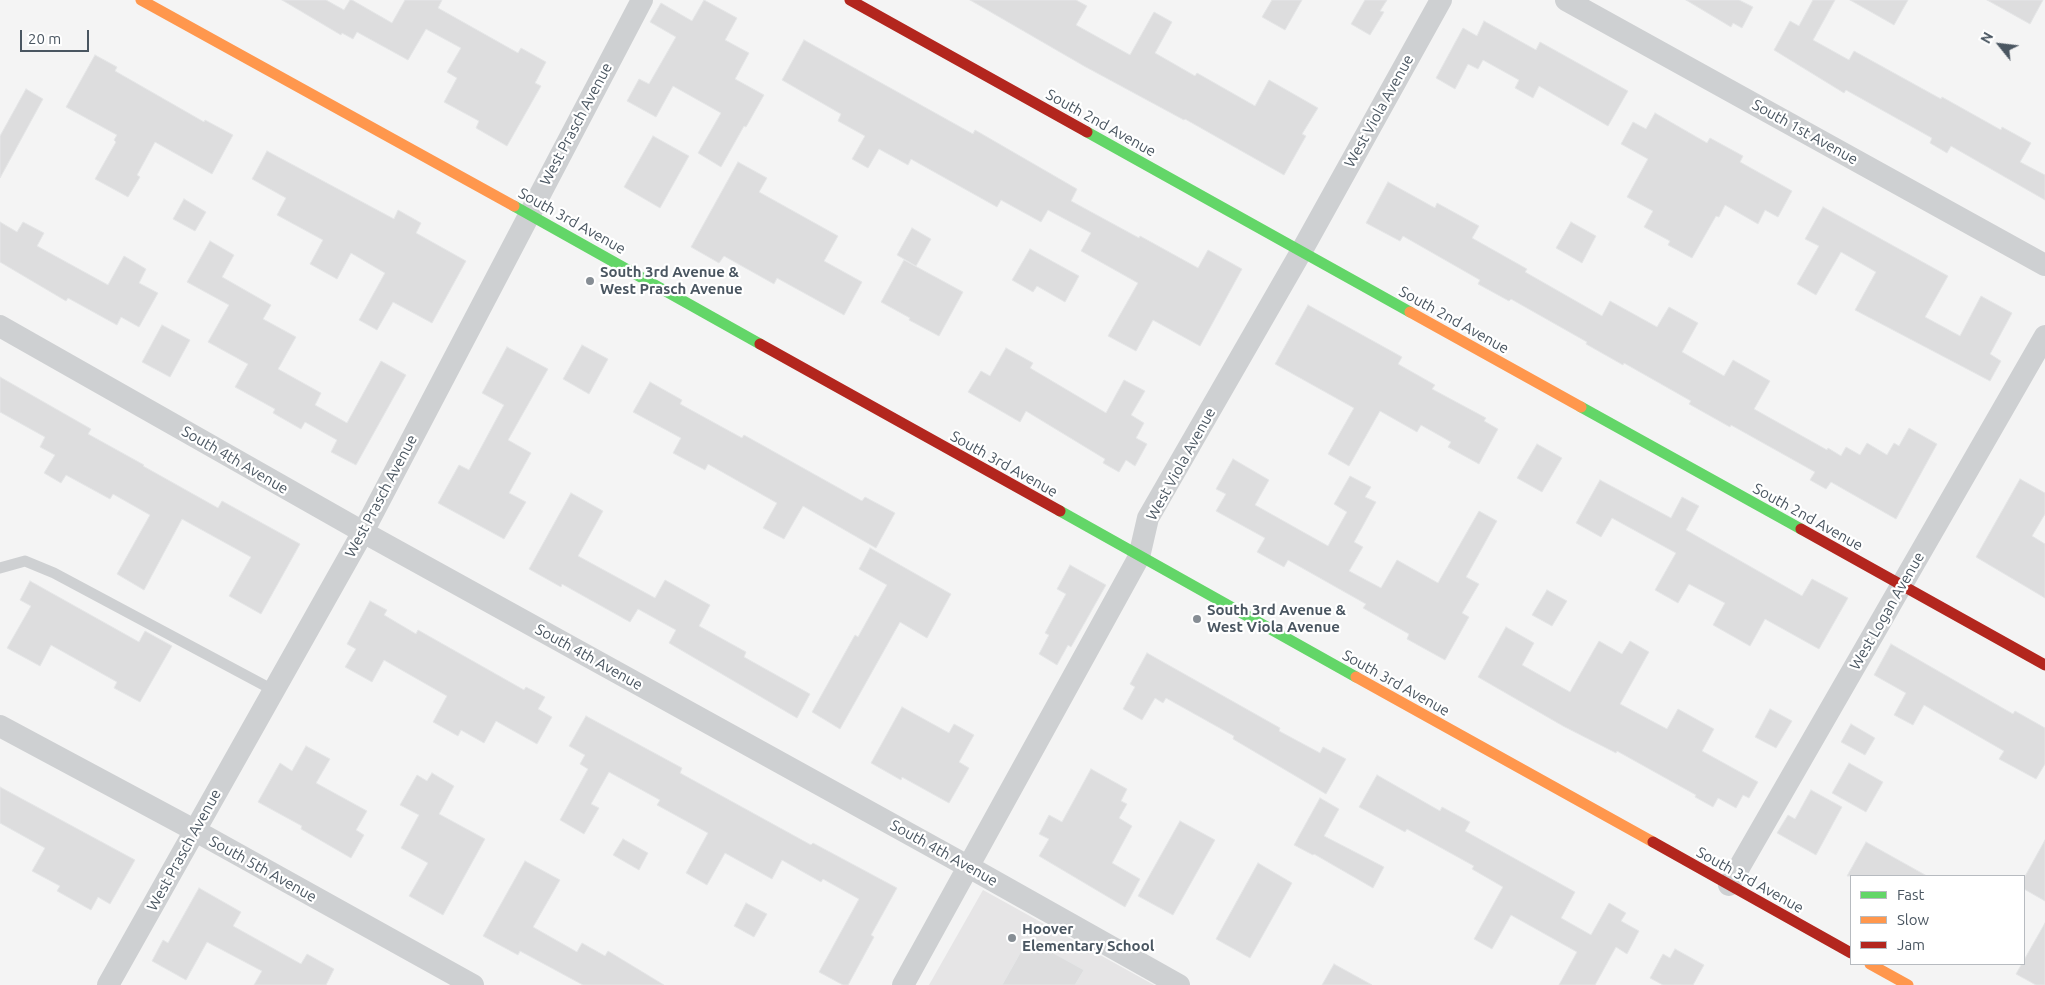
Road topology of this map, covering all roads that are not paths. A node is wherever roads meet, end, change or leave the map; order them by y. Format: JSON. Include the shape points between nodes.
{"nodes":[{"id":1,"x":141,"y":0,"type":"edge"},
{"id":2,"x":642,"y":0,"type":"edge"},
{"id":3,"x":850,"y":0,"type":"edge"},
{"id":4,"x":1441,"y":0,"type":"edge"},
{"id":5,"x":1566,"y":0,"type":"edge"},
{"id":6,"x":528,"y":214,"type":"junction"},
{"id":7,"x":1301,"y":252,"type":"junction"},
{"id":8,"x":2045,"y":265,"type":"edge"},
{"id":9,"x":0,"y":326,"type":"edge"},
{"id":10,"x":2045,"y":336,"type":"edge"},
{"id":11,"x":363,"y":532,"type":"junction"},
{"id":12,"x":1138,"y":557,"type":"junction"},
{"id":13,"x":0,"y":568,"type":"edge"},
{"id":14,"x":1901,"y":586,"type":"junction"},
{"id":15,"x":2045,"y":665,"type":"edge"},
{"id":16,"x":273,"y":690,"type":"junction"},
{"id":17,"x":0,"y":726,"type":"edge"},
{"id":18,"x":194,"y":830,"type":"junction"},
{"id":19,"x":969,"y":866,"type":"junction"},
{"id":20,"x":1728,"y":885,"type":"junction"},
{"id":21,"x":1850,"y":952,"type":"edge"},
{"id":22,"x":1872,"y":965,"type":"edge"},
{"id":23,"x":108,"y":985,"type":"edge"},
{"id":24,"x":473,"y":985,"type":"edge"},
{"id":25,"x":903,"y":985,"type":"edge"},
{"id":26,"x":1179,"y":985,"type":"edge"},
{"id":27,"x":1908,"y":985,"type":"edge"}],
"edges":[{"from":1,"to":6,"type":"street","name":"South 3rd Avenue"},
{"from":2,"to":6,"type":"street","name":"West Prasch Avenue"},
{"from":3,"to":7,"type":"street","name":"South 2nd Avenue"},
{"from":4,"to":7,"type":"street","name":"West Viola Avenue"},
{"from":5,"to":8,"type":"street","name":"South 1st Avenue"},
{"from":6,"to":11,"type":"street","name":"West Prasch Avenue"},
{"from":6,"to":12,"type":"street","name":"South 3rd Avenue"},
{"from":7,"to":12,"type":"street","name":"West Viola Avenue","via":[[1148,518]]},
{"from":7,"to":14,"type":"street","name":"South 2nd Avenue"},
{"from":9,"to":11,"type":"street","name":"South 4th Avenue"},
{"from":10,"to":14,"type":"street","name":"West Logan Avenue"},
{"from":11,"to":16,"type":"street","name":"West Prasch Avenue"},
{"from":11,"to":19,"type":"street","name":"South 4th Avenue"},
{"from":12,"to":19,"type":"street","name":"West Viola Avenue"},
{"from":12,"to":20,"type":"street","name":"South 3rd Avenue"},
{"from":13,"to":16,"type":"lane","via":[[25,561],[54,573]]},
{"from":14,"to":15,"type":"street","name":"South 2nd Avenue"},
{"from":14,"to":20,"type":"street","name":"West Logan Avenue"},
{"from":16,"to":18,"type":"street","name":"West Prasch Avenue"},
{"from":17,"to":18,"type":"street","name":"South 5th Avenue"},
{"from":18,"to":23,"type":"street","name":"West Prasch Avenue"},
{"from":18,"to":24,"type":"street","name":"South 5th Avenue"},
{"from":19,"to":25,"type":"street","name":"West Viola Avenue"},
{"from":19,"to":26,"type":"street","name":"South 4th Avenue"},
{"from":20,"to":21,"type":"street","name":"South 3rd Avenue"},
{"from":22,"to":27,"type":"street"}]}
